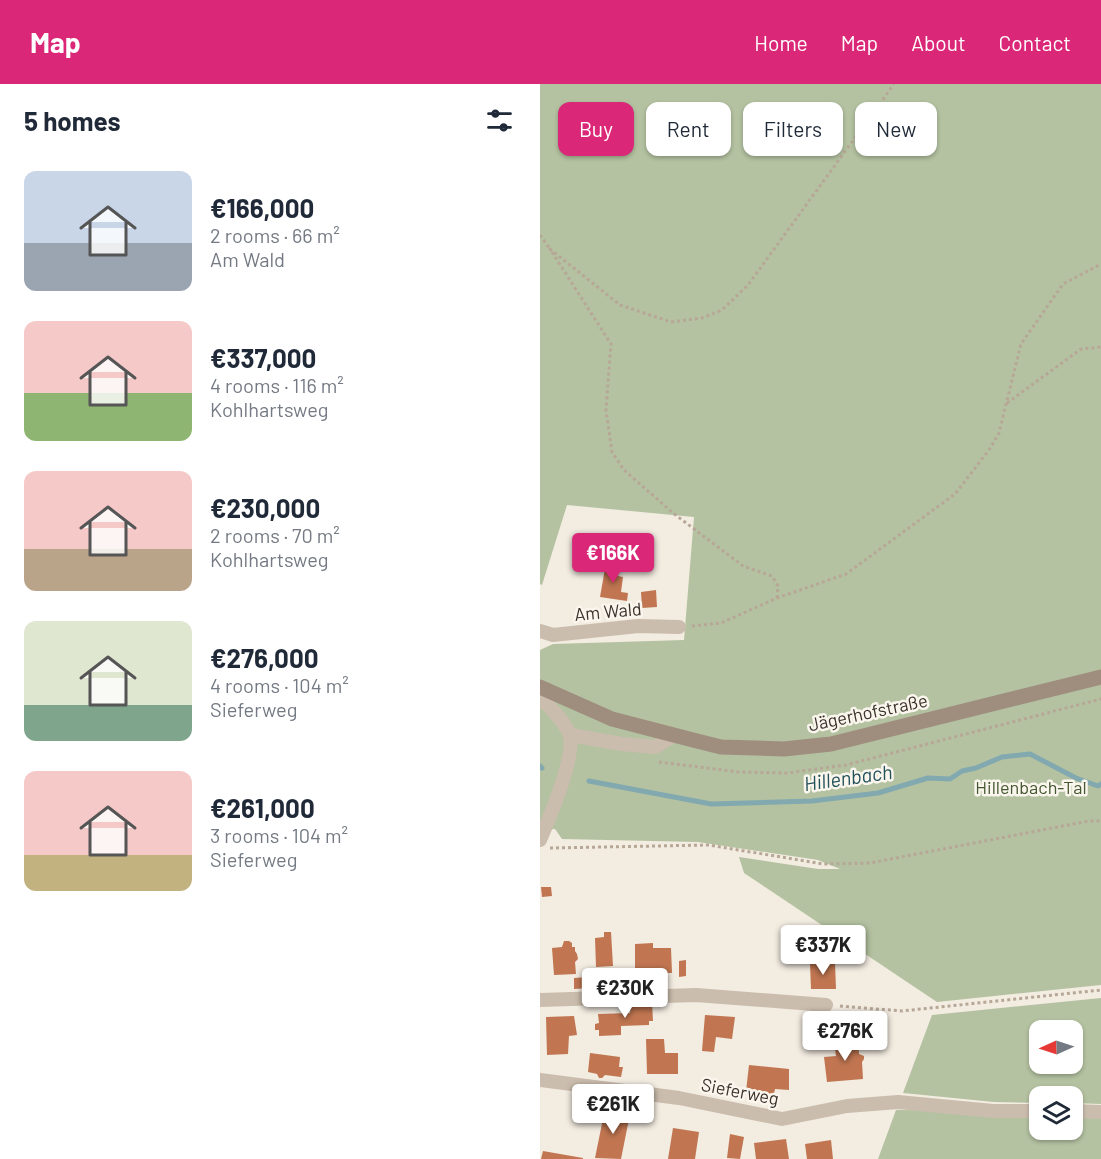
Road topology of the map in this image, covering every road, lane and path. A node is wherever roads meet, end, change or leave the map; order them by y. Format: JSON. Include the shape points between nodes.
{"nodes":[{"id":1,"x":894,"y":84,"type":"edge"},
{"id":2,"x":540,"y":235,"type":"edge"},
{"id":3,"x":550,"y":249,"type":"junction"},
{"id":4,"x":1101,"y":264,"type":"edge"},
{"id":5,"x":1101,"y":347,"type":"edge"},
{"id":6,"x":1006,"y":404,"type":"junction"},
{"id":7,"x":777,"y":598,"type":"junction"},
{"id":8,"x":679,"y":627,"type":"joint"},
{"id":9,"x":540,"y":631,"type":"edge"},
{"id":10,"x":1101,"y":677,"type":"edge"},
{"id":11,"x":540,"y":687,"type":"edge"},
{"id":12,"x":540,"y":697,"type":"edge"},
{"id":13,"x":570,"y":735,"type":"junction"},
{"id":14,"x":675,"y":735,"type":"junction"},
{"id":15,"x":1101,"y":821,"type":"edge"},
{"id":16,"x":540,"y":840,"type":"edge"},
{"id":17,"x":540,"y":848,"type":"edge"},
{"id":18,"x":1101,"y":990,"type":"edge"},
{"id":19,"x":540,"y":1000,"type":"edge"},
{"id":20,"x":825,"y":1005,"type":"joint"},
{"id":21,"x":540,"y":1080,"type":"edge"},
{"id":22,"x":1029,"y":1111,"type":"edge"},
{"id":23,"x":1083,"y":1111,"type":"edge"},
{"id":24,"x":1101,"y":1112,"type":"edge"}],
"edges":[{"from":1,"to":3,"type":"path","via":[[748,285],[722,310],[702,318],[671,322],[620,305]]},
{"from":2,"to":3,"type":"path"},
{"from":3,"to":7,"type":"path","via":[[611,344],[606,410],[612,452],[624,470],[673,513],[743,566],[772,576],[778,586]]},
{"from":4,"to":6,"type":"path","via":[[1063,284],[1021,344]]},
{"from":5,"to":6,"type":"path","via":[[1081,349]]},
{"from":6,"to":7,"type":"path","via":[[999,433],[954,494],[846,574]]},
{"from":7,"to":8,"type":"path","via":[[721,622]]},
{"from":8,"to":9,"type":"street","name":"Am Wald","via":[[638,626],[553,635]]},
{"from":10,"to":14,"type":"main road","name":"Jägerhofstraße","via":[[831,744],[784,749],[721,747]]},
{"from":11,"to":14,"type":"main road","name":"Jägerhofstraße","via":[[612,718]]},
{"from":12,"to":13,"type":"street"},
{"from":13,"to":14,"type":"street","via":[[655,747]]},
{"from":13,"to":16,"type":"street","via":[[567,763]]},
{"from":15,"to":17,"type":"path","via":[[870,863],[823,864],[709,845]]},
{"from":18,"to":20,"type":"path","via":[[902,1011]]},
{"from":19,"to":20,"type":"street","via":[[696,995]]},
{"from":21,"to":22,"type":"street","name":"Sieferweg","via":[[679,1098],[782,1119],[847,1106],[898,1102]]},
{"from":23,"to":24,"type":"street"}]}
